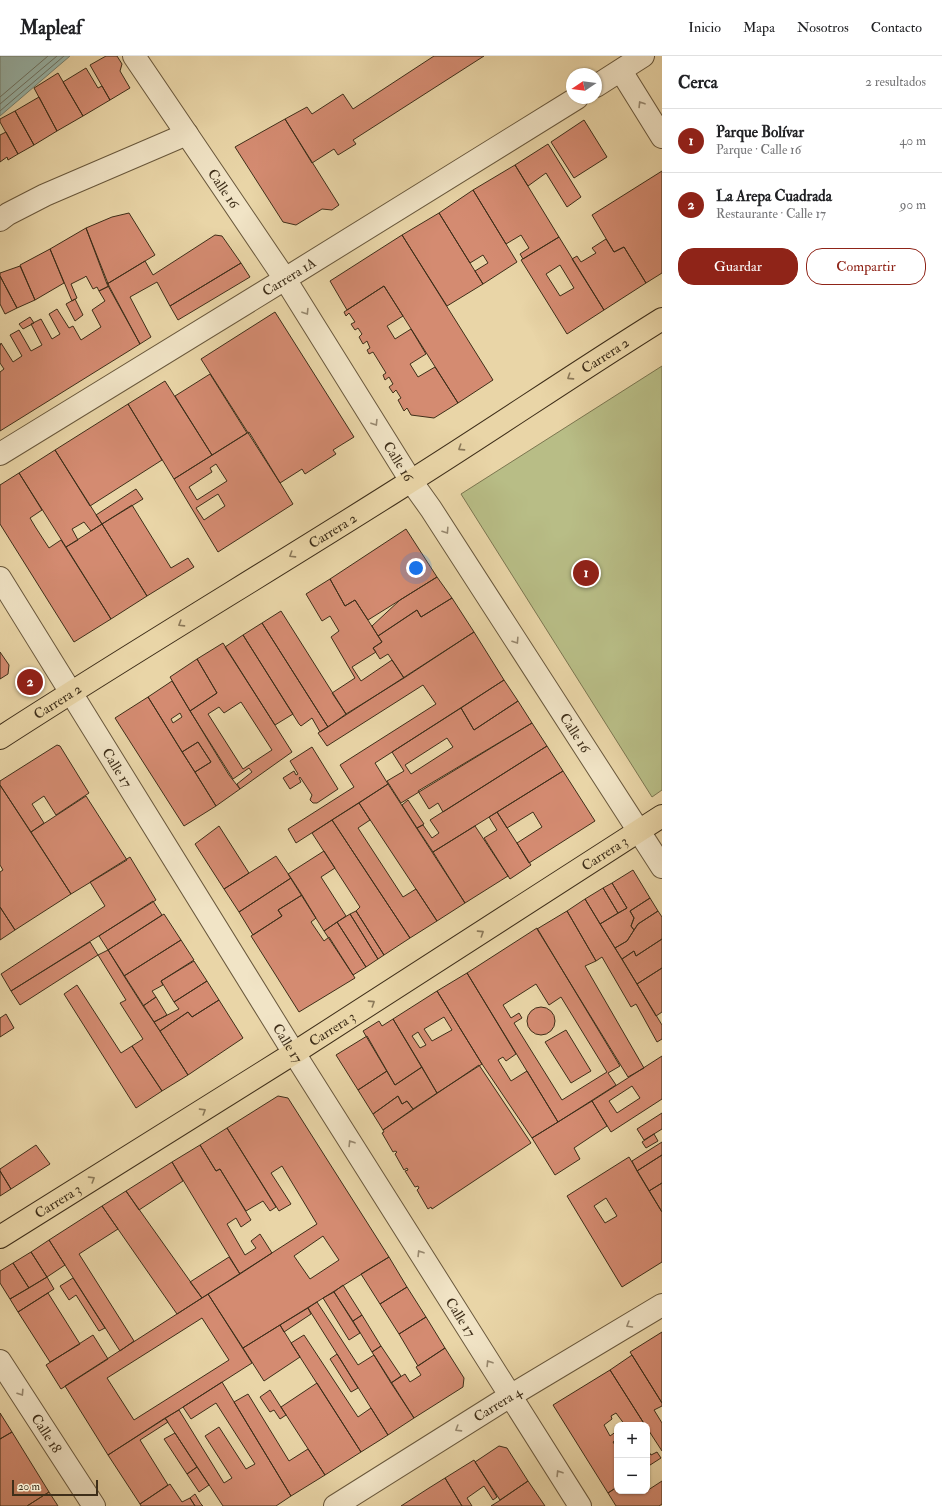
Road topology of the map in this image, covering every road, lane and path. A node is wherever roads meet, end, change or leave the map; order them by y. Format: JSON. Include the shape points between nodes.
{"nodes":[{"id":1,"x":134,"y":56,"type":"edge"},
{"id":2,"x":643,"y":56,"type":"edge"},
{"id":3,"x":621,"y":70,"type":"junction"},
{"id":4,"x":602,"y":82,"type":"edge"},
{"id":5,"x":567,"y":104,"type":"edge"},
{"id":6,"x":187,"y":134,"type":"junction"},
{"id":7,"x":662,"y":137,"type":"edge"},
{"id":8,"x":0,"y":220,"type":"edge"},
{"id":9,"x":285,"y":279,"type":"junction"},
{"id":10,"x":662,"y":319,"type":"edge"},
{"id":11,"x":0,"y":454,"type":"edge"},
{"id":12,"x":411,"y":481,"type":"junction"},
{"id":13,"x":0,"y":578,"type":"edge"},
{"id":14,"x":71,"y":692,"type":"junction"},
{"id":15,"x":0,"y":738,"type":"edge"},
{"id":16,"x":662,"y":816,"type":"edge"},
{"id":17,"x":640,"y":831,"type":"junction"},
{"id":18,"x":662,"y":867,"type":"edge"},
{"id":19,"x":294,"y":1053,"type":"junction"},
{"id":20,"x":0,"y":1237,"type":"edge"},
{"id":21,"x":662,"y":1305,"type":"edge"},
{"id":22,"x":0,"y":1361,"type":"edge"},
{"id":23,"x":510,"y":1396,"type":"junction"},
{"id":24,"x":94,"y":1506,"type":"edge"},
{"id":25,"x":335,"y":1506,"type":"edge"},
{"id":26,"x":580,"y":1506,"type":"edge"}],
"edges":[{"from":1,"to":6,"type":"street","name":"Calle 16"},
{"from":2,"to":3,"type":"street"},
{"from":3,"to":4,"type":"street"},
{"from":7,"to":3,"type":"street","one_way":true},
{"from":5,"to":9,"type":"street","name":"Carrera 1A"},
{"from":6,"to":8,"type":"street","via":[[45,195]]},
{"from":6,"to":9,"type":"street","name":"Calle 16"},
{"from":9,"to":11,"type":"street","name":"Carrera 1A"},
{"from":9,"to":12,"type":"street","name":"Calle 16","one_way":true},
{"from":10,"to":12,"type":"main road","name":"Carrera 2","one_way":true},
{"from":12,"to":14,"type":"main road","name":"Carrera 2","one_way":true},
{"from":12,"to":17,"type":"street","name":"Calle 16","one_way":true},
{"from":13,"to":14,"type":"street","name":"Calle 17"},
{"from":14,"to":15,"type":"main road","name":"Carrera 2"},
{"from":14,"to":19,"type":"street","name":"Calle 17"},
{"from":16,"to":17,"type":"main road","name":"Carrera 3"},
{"from":17,"to":18,"type":"street","name":"Calle 16"},
{"from":19,"to":17,"type":"main road","name":"Carrera 3","one_way":true},
{"from":20,"to":19,"type":"main road","name":"Carrera 3","one_way":true},
{"from":23,"to":19,"type":"street","name":"Calle 17","one_way":true},
{"from":21,"to":23,"type":"street","name":"Carrera 4","one_way":true},
{"from":22,"to":24,"type":"street","name":"Calle 18","one_way":true},
{"from":23,"to":25,"type":"street","name":"Carrera 4","one_way":true},
{"from":26,"to":23,"type":"street","name":"Calle 17","one_way":true}]}
